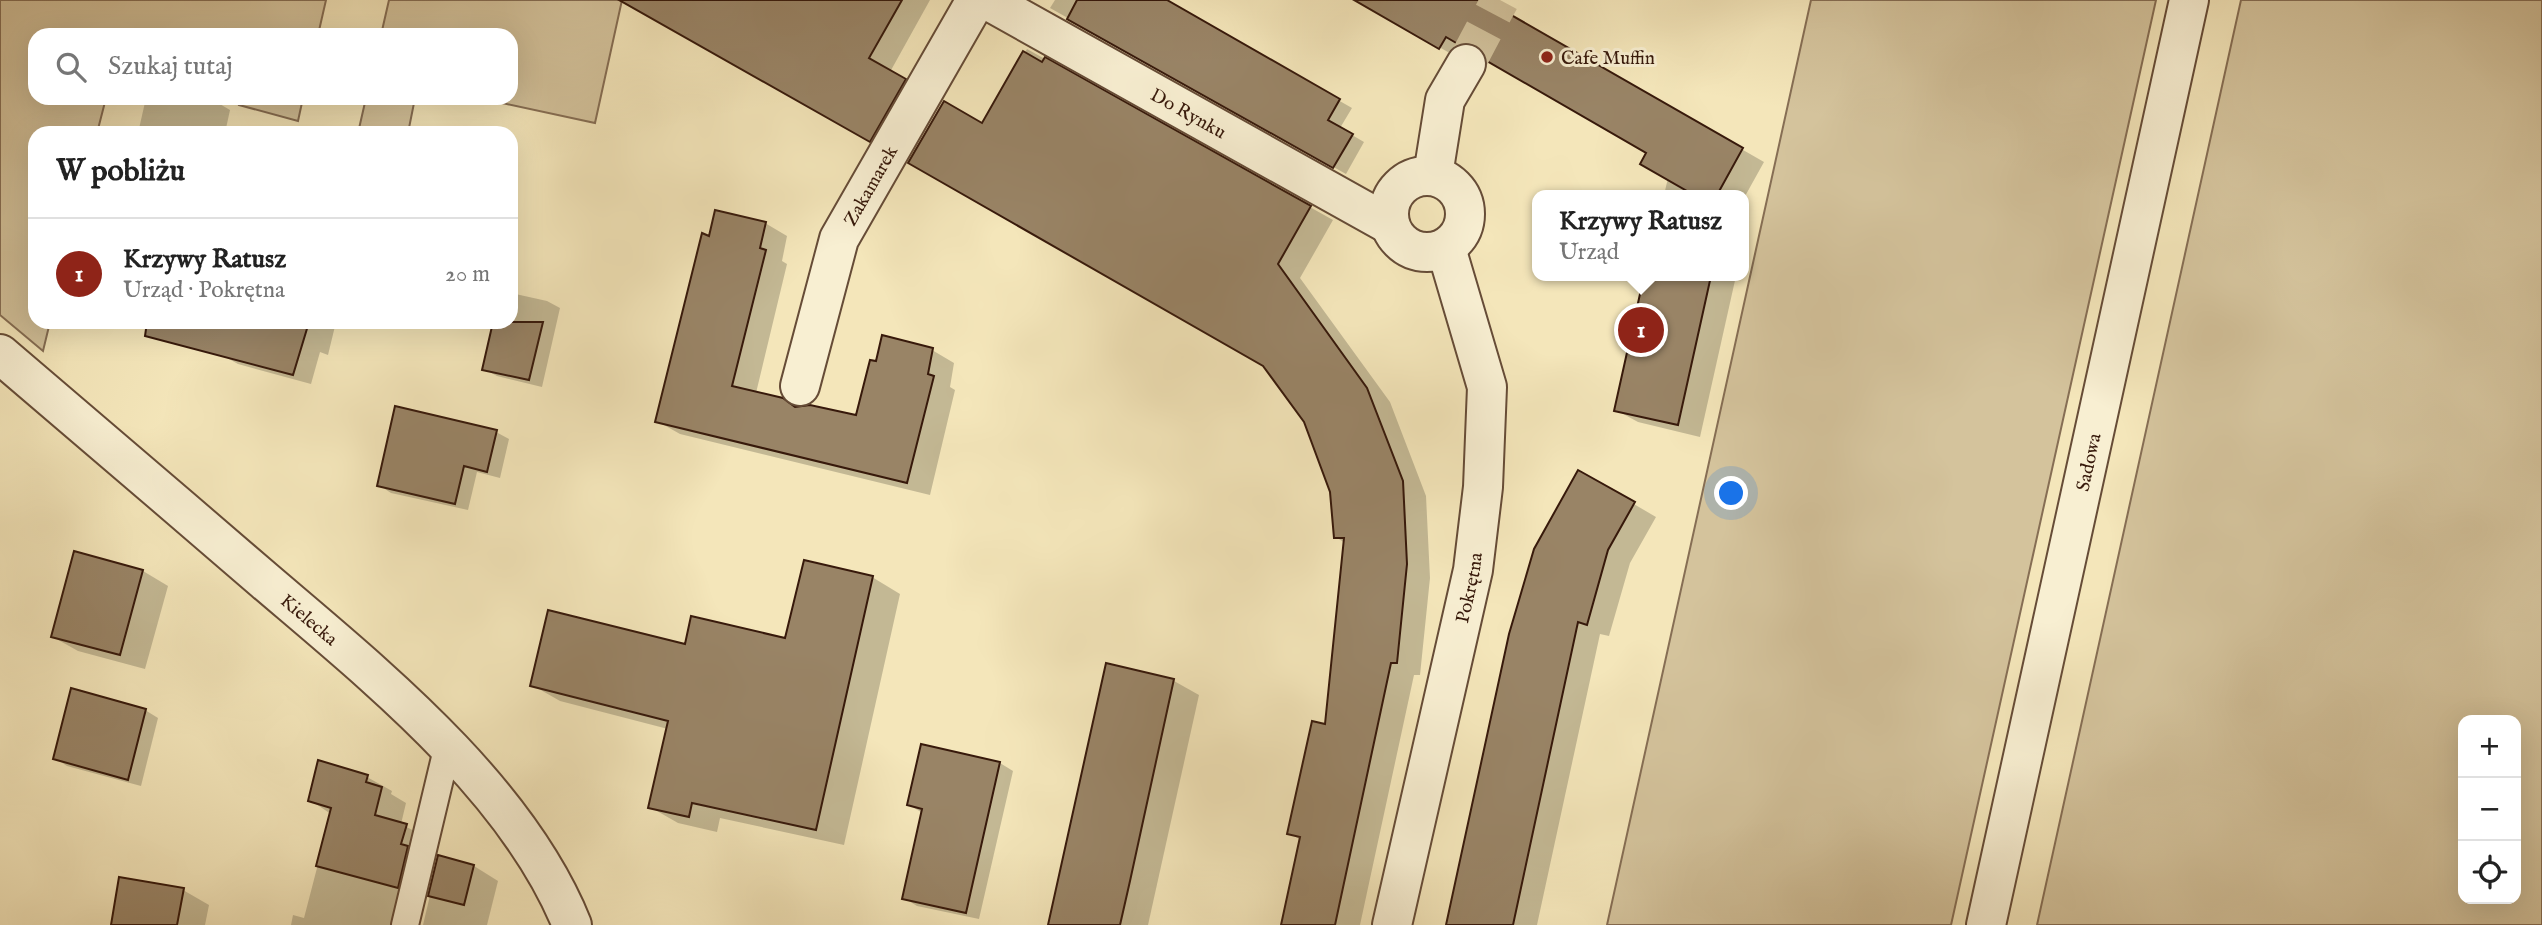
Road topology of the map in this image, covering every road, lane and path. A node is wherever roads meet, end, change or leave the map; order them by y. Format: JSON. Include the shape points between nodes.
{"nodes":[{"id":1,"x":976,"y":0,"type":"edge"},
{"id":2,"x":986,"y":0,"type":"edge"},
{"id":3,"x":2189,"y":0,"type":"edge"},
{"id":4,"x":1466,"y":64,"type":"tunnel mouth"},
{"id":5,"x":1433,"y":175,"type":"junction"},
{"id":6,"x":1390,"y":225,"type":"junction"},
{"id":7,"x":1446,"y":248,"type":"junction"},
{"id":8,"x":0,"y":354,"type":"edge"},
{"id":9,"x":800,"y":386,"type":"dead end"},
{"id":10,"x":448,"y":745,"type":"junction"},
{"id":11,"x":405,"y":925,"type":"edge"},
{"id":12,"x":572,"y":925,"type":"edge"},
{"id":13,"x":1392,"y":925,"type":"edge"},
{"id":14,"x":1986,"y":925,"type":"edge"}],
"edges":[{"from":1,"to":9,"type":"street","name":"Zakamarek","via":[[839,239]]},
{"from":2,"to":6,"type":"street","name":"Do Rynku"},
{"from":3,"to":14,"type":"street","name":"Sadowa"},
{"from":4,"to":5,"type":"street","via":[[1445,100]]},
{"from":5,"to":6,"type":"street","via":[[1402,184],[1392,196]]},
{"from":5,"to":7,"type":"street","via":[[1448,181],[1462,196],[1466,215],[1460,234]]},
{"from":6,"to":7,"type":"street","via":[[1396,239],[1408,248],[1427,253]]},
{"from":7,"to":13,"type":"street","name":"Pokrętna","via":[[1487,387],[1483,487],[1473,570]]},
{"from":8,"to":10,"type":"street","name":"Kielecka","via":[[336,642]]},
{"from":10,"to":11,"type":"lane"},
{"from":10,"to":12,"type":"street","name":"Kielecka","via":[[528,843],[559,892]]}]}
